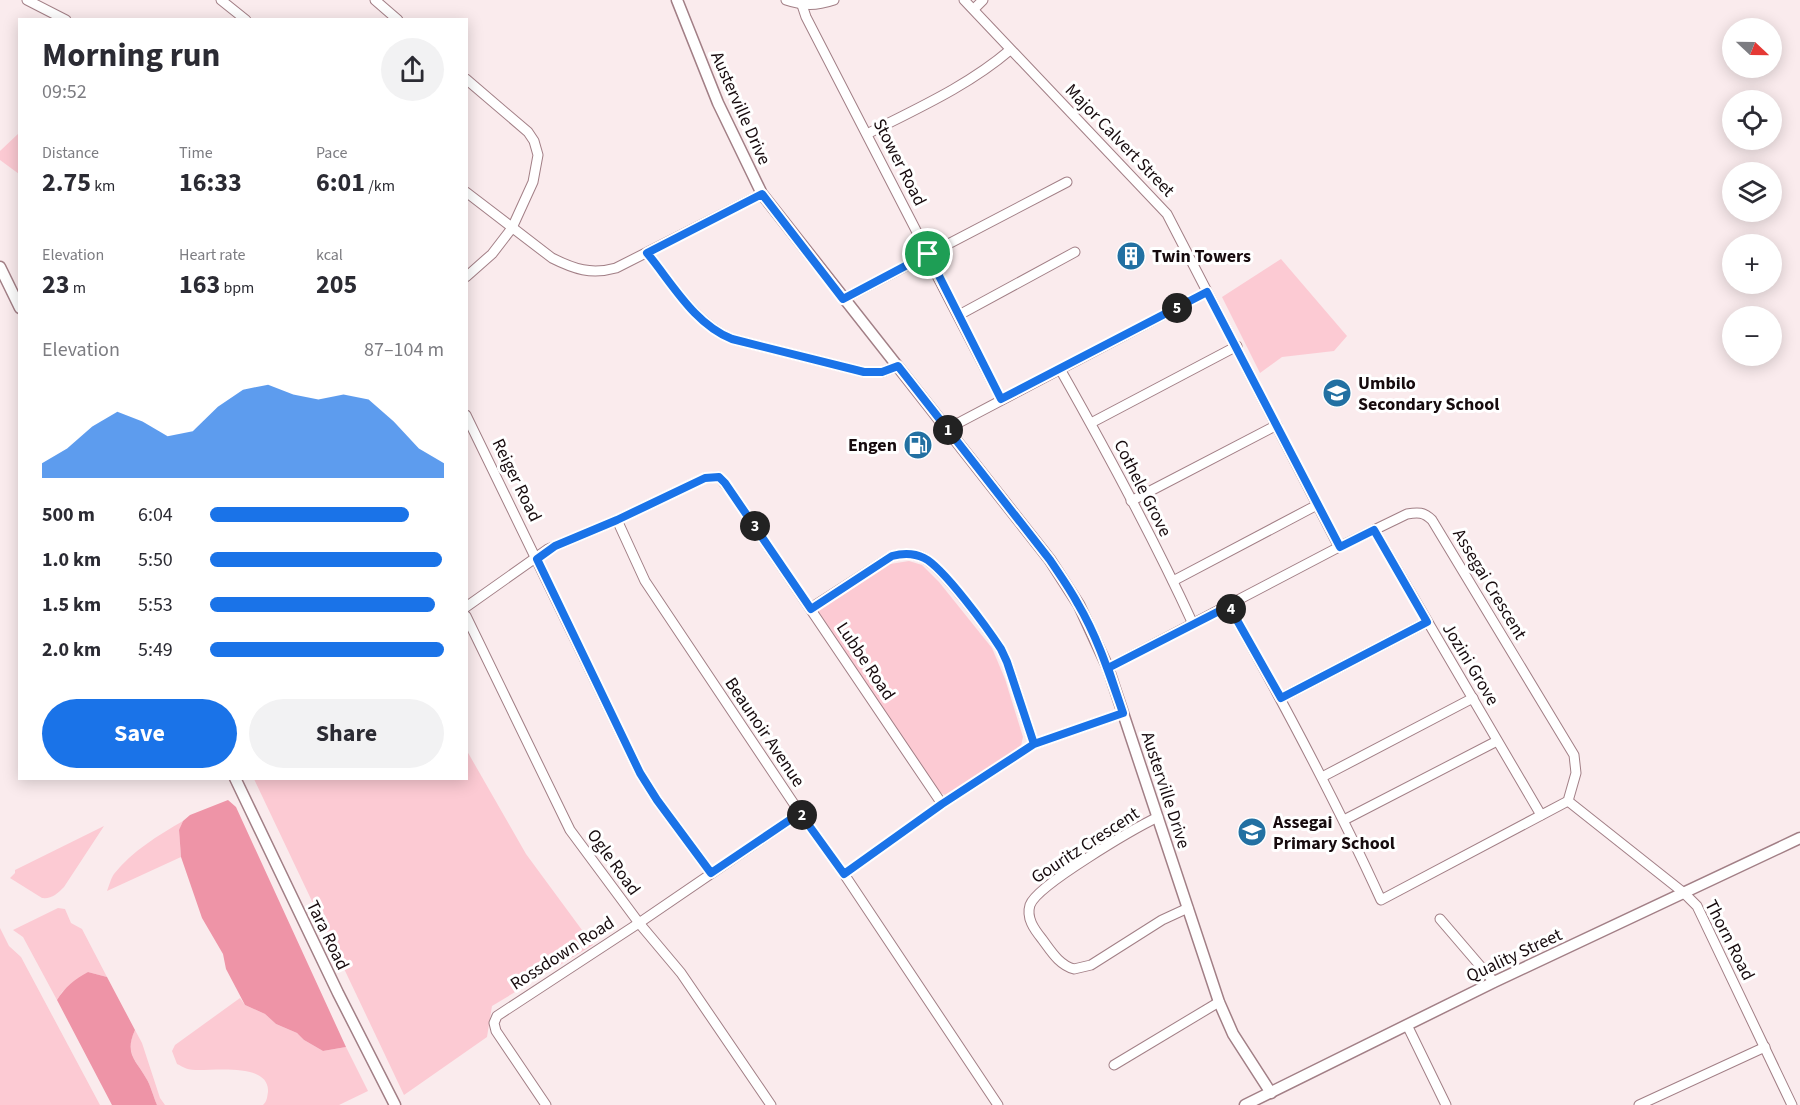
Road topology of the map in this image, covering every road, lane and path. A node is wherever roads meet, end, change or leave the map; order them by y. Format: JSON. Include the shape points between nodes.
{"nodes":[{"id":1,"x":27,"y":0,"type":"edge"},
{"id":2,"x":54,"y":0,"type":"edge"},
{"id":3,"x":220,"y":0,"type":"edge"},
{"id":4,"x":375,"y":0,"type":"edge"},
{"id":5,"x":677,"y":0,"type":"edge"},
{"id":6,"x":786,"y":0,"type":"edge"},
{"id":7,"x":834,"y":0,"type":"edge"},
{"id":8,"x":964,"y":0,"type":"edge"},
{"id":9,"x":983,"y":0,"type":"edge"},
{"id":10,"x":802,"y":5,"type":"junction"},
{"id":11,"x":974,"y":9,"type":"junction"},
{"id":12,"x":48,"y":11,"type":"junction"},
{"id":13,"x":62,"y":18,"type":"edge"},
{"id":14,"x":243,"y":18,"type":"edge"},
{"id":15,"x":396,"y":18,"type":"edge"},
{"id":16,"x":1010,"y":50,"type":"junction"},
{"id":17,"x":468,"y":81,"type":"edge"},
{"id":18,"x":867,"y":134,"type":"junction"},
{"id":19,"x":1068,"y":182,"type":"dead end"},
{"id":20,"x":468,"y":194,"type":"edge"},
{"id":21,"x":762,"y":194,"type":"junction"},
{"id":22,"x":512,"y":228,"type":"junction"},
{"id":23,"x":1075,"y":252,"type":"dead end"},
{"id":24,"x":647,"y":253,"type":"junction"},
{"id":25,"x":928,"y":254,"type":"junction"},
{"id":26,"x":0,"y":267,"type":"edge"},
{"id":27,"x":468,"y":275,"type":"edge"},
{"id":28,"x":1207,"y":292,"type":"junction"},
{"id":29,"x":843,"y":299,"type":"junction"},
{"id":30,"x":18,"y":304,"type":"edge"},
{"id":31,"x":959,"y":315,"type":"junction"},
{"id":32,"x":1237,"y":346,"type":"junction"},
{"id":33,"x":898,"y":366,"type":"junction"},
{"id":34,"x":1060,"y":369,"type":"junction"},
{"id":35,"x":1001,"y":399,"type":"junction"},
{"id":36,"x":468,"y":420,"type":"edge"},
{"id":37,"x":1091,"y":423,"type":"junction"},
{"id":38,"x":1277,"y":426,"type":"junction"},
{"id":39,"x":947,"y":429,"type":"junction"},
{"id":40,"x":1131,"y":501,"type":"junction"},
{"id":41,"x":1317,"y":505,"type":"junction"},
{"id":42,"x":617,"y":520,"type":"junction"},
{"id":43,"x":1374,"y":530,"type":"junction"},
{"id":44,"x":1340,"y":547,"type":"junction"},
{"id":45,"x":537,"y":559,"type":"junction"},
{"id":46,"x":1173,"y":581,"type":"junction"},
{"id":47,"x":468,"y":606,"type":"edge"},
{"id":48,"x":1229,"y":606,"type":"junction"},
{"id":49,"x":811,"y":609,"type":"junction"},
{"id":50,"x":468,"y":620,"type":"edge"},
{"id":51,"x":1427,"y":622,"type":"junction"},
{"id":52,"x":1193,"y":624,"type":"junction"},
{"id":53,"x":1108,"y":668,"type":"junction"},
{"id":54,"x":1281,"y":698,"type":"junction"},
{"id":55,"x":1473,"y":698,"type":"junction"},
{"id":56,"x":1123,"y":713,"type":"junction"},
{"id":57,"x":1497,"y":741,"type":"junction"},
{"id":58,"x":1034,"y":744,"type":"junction"},
{"id":59,"x":1322,"y":777,"type":"junction"},
{"id":60,"x":236,"y":780,"type":"edge"},
{"id":61,"x":1568,"y":801,"type":"junction"},
{"id":62,"x":942,"y":804,"type":"junction"},
{"id":63,"x":800,"y":813,"type":"junction"},
{"id":64,"x":1541,"y":815,"type":"junction"},
{"id":65,"x":1158,"y":817,"type":"junction"},
{"id":66,"x":1344,"y":820,"type":"junction"},
{"id":67,"x":1800,"y":838,"type":"edge"},
{"id":68,"x":711,"y":873,"type":"junction"},
{"id":69,"x":844,"y":874,"type":"junction"},
{"id":70,"x":1684,"y":893,"type":"junction"},
{"id":71,"x":1188,"y":908,"type":"junction"},
{"id":72,"x":1440,"y":919,"type":"dead end"},
{"id":73,"x":639,"y":923,"type":"junction"},
{"id":74,"x":1494,"y":982,"type":"junction"},
{"id":75,"x":1219,"y":1002,"type":"junction"},
{"id":76,"x":1407,"y":1025,"type":"junction"},
{"id":77,"x":1765,"y":1047,"type":"junction"},
{"id":78,"x":1114,"y":1065,"type":"dead end"},
{"id":79,"x":1271,"y":1093,"type":"junction"},
{"id":80,"x":395,"y":1105,"type":"edge"},
{"id":81,"x":546,"y":1105,"type":"edge"},
{"id":82,"x":771,"y":1105,"type":"edge"},
{"id":83,"x":998,"y":1105,"type":"edge"},
{"id":84,"x":1245,"y":1105,"type":"edge"},
{"id":85,"x":1446,"y":1105,"type":"edge"},
{"id":86,"x":1639,"y":1105,"type":"edge"},
{"id":87,"x":1792,"y":1105,"type":"edge"}],
"edges":[{"from":1,"to":12,"type":"street"},
{"from":2,"to":12,"type":"street"},
{"from":3,"to":14,"type":"street"},
{"from":4,"to":15,"type":"street"},
{"from":5,"to":21,"type":"street","name":"Austerville Drive","via":[[718,103]]},
{"from":6,"to":10,"type":"street"},
{"from":7,"to":10,"type":"street"},
{"from":8,"to":11,"type":"street","name":"Major Calvert Street"},
{"from":9,"to":11,"type":"street"},
{"from":10,"to":18,"type":"street","name":"Stower Road"},
{"from":11,"to":16,"type":"street","name":"Major Calvert Street"},
{"from":12,"to":13,"type":"street"},
{"from":16,"to":18,"type":"street","via":[[962,85]]},
{"from":16,"to":28,"type":"street","name":"Major Calvert Street","via":[[1158,202]]},
{"from":17,"to":22,"type":"street","via":[[528,132],[538,154],[533,182]]},
{"from":18,"to":25,"type":"street","name":"Stower Road"},
{"from":19,"to":25,"type":"street"},
{"from":20,"to":22,"type":"street"},
{"from":21,"to":24,"type":"street"},
{"from":21,"to":29,"type":"street","name":"Austerville Drive"},
{"from":22,"to":24,"type":"street","via":[[552,258],[583,271],[616,268]]},
{"from":22,"to":27,"type":"street"},
{"from":23,"to":31,"type":"street"},
{"from":24,"to":33,"type":"street","via":[[699,317],[720,334],[864,372],[882,372]]},
{"from":25,"to":29,"type":"street"},
{"from":25,"to":31,"type":"street","name":"Stower Road"},
{"from":26,"to":30,"type":"street"},
{"from":28,"to":32,"type":"street","name":"Major Calvert Street"},
{"from":28,"to":34,"type":"street"},
{"from":29,"to":33,"type":"street","name":"Austerville Drive"},
{"from":31,"to":35,"type":"street","name":"Stower Road"},
{"from":32,"to":37,"type":"street"},
{"from":32,"to":38,"type":"street","name":"Major Calvert Street"},
{"from":33,"to":39,"type":"street","name":"Austerville Drive"},
{"from":34,"to":35,"type":"street"},
{"from":34,"to":37,"type":"street","name":"Cothele Grove"},
{"from":35,"to":39,"type":"street"},
{"from":36,"to":45,"type":"street","name":"Reiger Road"},
{"from":37,"to":40,"type":"street","name":"Cothele Grove"},
{"from":38,"to":40,"type":"street"},
{"from":38,"to":41,"type":"street","name":"Major Calvert Street"},
{"from":39,"to":53,"type":"street","name":"Austerville Drive","via":[[1062,577]]},
{"from":40,"to":46,"type":"street","name":"Cothele Grove"},
{"from":41,"to":44,"type":"street","name":"Major Calvert Street"},
{"from":41,"to":46,"type":"street"},
{"from":42,"to":45,"type":"street","name":"Lubbe Road","via":[[555,546]]},
{"from":42,"to":49,"type":"street","name":"Lubbe Road","via":[[705,478],[719,477]]},
{"from":42,"to":63,"type":"street","name":"Beaunoir Avenue","via":[[645,581]]},
{"from":43,"to":44,"type":"street","name":"Assegai Crescent"},
{"from":43,"to":51,"type":"street","name":"Jozini Grove"},
{"from":43,"to":61,"type":"street","name":"Assegai Crescent","via":[[1418,512],[1432,520],[1574,755],[1576,773]]},
{"from":44,"to":48,"type":"street","name":"Assegai Crescent"},
{"from":45,"to":47,"type":"street","name":"Lubbe Road"},
{"from":45,"to":68,"type":"street","name":"Reiger Road","via":[[640,773]]},
{"from":46,"to":52,"type":"street","name":"Cothele Grove"},
{"from":48,"to":52,"type":"street","name":"Assegai Crescent"},
{"from":48,"to":54,"type":"street"},
{"from":49,"to":58,"type":"street","via":[[892,556],[923,558],[940,570],[1001,649]]},
{"from":49,"to":62,"type":"street","name":"Lubbe Road"},
{"from":50,"to":73,"type":"street","name":"Ogle Road","via":[[565,821]]},
{"from":51,"to":54,"type":"street"},
{"from":51,"to":55,"type":"street","name":"Jozini Grove"},
{"from":52,"to":53,"type":"street","name":"Assegai Crescent"},
{"from":53,"to":56,"type":"street","name":"Austerville Drive"},
{"from":54,"to":59,"type":"street"},
{"from":55,"to":57,"type":"street","name":"Jozini Grove"},
{"from":55,"to":59,"type":"street"},
{"from":56,"to":58,"type":"street"},
{"from":56,"to":65,"type":"street","name":"Austerville Drive"},
{"from":57,"to":64,"type":"street","name":"Jozini Grove"},
{"from":57,"to":66,"type":"street"},
{"from":58,"to":62,"type":"street"},
{"from":59,"to":66,"type":"street"},
{"from":60,"to":80,"type":"street","name":"Tara Road"},
{"from":61,"to":64,"type":"street"},
{"from":61,"to":70,"type":"street","name":"Thorn Road"},
{"from":62,"to":69,"type":"street"},
{"from":63,"to":68,"type":"street","name":"Rossdown Road"},
{"from":63,"to":69,"type":"street","name":"Beaunoir Avenue"},
{"from":64,"to":66,"type":"street","via":[[1381,900]]},
{"from":65,"to":71,"type":"street","name":"Austerville Drive"},
{"from":65,"to":71,"type":"street","name":"Gouritz Crescent","via":[[1041,891],[1030,904],[1030,921],[1060,961],[1074,969],[1091,965]]},
{"from":67,"to":70,"type":"street","name":"Quality Street"},
{"from":68,"to":73,"type":"street","name":"Rossdown Road"},
{"from":69,"to":83,"type":"street","name":"Beaunoir Avenue"},
{"from":70,"to":74,"type":"street","name":"Quality Street"},
{"from":70,"to":77,"type":"street","name":"Thorn Road","via":[[1697,906]]},
{"from":71,"to":75,"type":"street","name":"Austerville Drive"},
{"from":72,"to":74,"type":"street"},
{"from":73,"to":81,"type":"street","name":"Rossdown Road","via":[[497,1016],[496,1031]]},
{"from":73,"to":82,"type":"street","name":"Ogle Road","via":[[681,973]]},
{"from":74,"to":76,"type":"street","name":"Quality Street"},
{"from":75,"to":78,"type":"street"},
{"from":75,"to":79,"type":"street","name":"Austerville Drive","via":[[1233,1034]]},
{"from":76,"to":79,"type":"street","name":"Quality Street"},
{"from":76,"to":85,"type":"street"},
{"from":77,"to":86,"type":"street"},
{"from":77,"to":87,"type":"street","name":"Thorn Road"},
{"from":79,"to":84,"type":"street","name":"Quality Street"}]}
